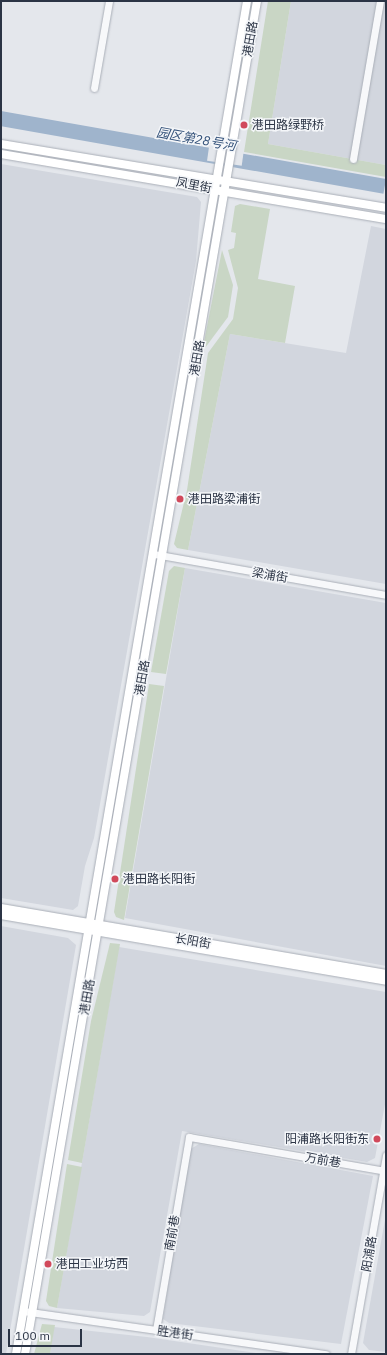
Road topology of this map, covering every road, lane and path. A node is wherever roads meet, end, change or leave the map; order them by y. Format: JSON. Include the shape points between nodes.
{"nodes":[{"id":1,"x":109,"y":1,"type":"edge"},
{"id":2,"x":247,"y":1,"type":"edge"},
{"id":3,"x":257,"y":1,"type":"edge"},
{"id":4,"x":380,"y":1,"type":"edge"},
{"id":5,"x":94,"y":88,"type":"dead end"},
{"id":6,"x":1,"y":144,"type":"edge"},
{"id":7,"x":1,"y":154,"type":"edge"},
{"id":8,"x":353,"y":159,"type":"dead end"},
{"id":9,"x":218,"y":179,"type":"junction"},
{"id":10,"x":227,"y":182,"type":"junction"},
{"id":11,"x":216,"y":190,"type":"junction"},
{"id":12,"x":225,"y":192,"type":"junction"},
{"id":13,"x":386,"y":208,"type":"edge"},
{"id":14,"x":386,"y":219,"type":"edge"},
{"id":15,"x":154,"y":554,"type":"junction"},
{"id":16,"x":163,"y":555,"type":"junction"},
{"id":17,"x":386,"y":595,"type":"edge"},
{"id":18,"x":1,"y":908,"type":"edge"},
{"id":19,"x":1,"y":915,"type":"edge"},
{"id":20,"x":90,"y":927,"type":"junction"},
{"id":21,"x":99,"y":929,"type":"junction"},
{"id":22,"x":386,"y":974,"type":"edge"},
{"id":23,"x":386,"y":981,"type":"edge"},
{"id":24,"x":189,"y":1136,"type":"joint"},
{"id":25,"x":386,"y":1155,"type":"edge"},
{"id":26,"x":385,"y":1171,"type":"edge"},
{"id":27,"x":23,"y":1311,"type":"junction"},
{"id":28,"x":32,"y":1312,"type":"junction"},
{"id":29,"x":156,"y":1330,"type":"junction"},
{"id":30,"x":16,"y":1354,"type":"edge"},
{"id":31,"x":25,"y":1354,"type":"edge"},
{"id":32,"x":326,"y":1354,"type":"edge"},
{"id":33,"x":351,"y":1354,"type":"edge"}],
"edges":[{"from":1,"to":5,"type":"street"},
{"from":2,"to":9,"type":"main road","name":"港田路"},
{"from":3,"to":10,"type":"main road","name":"港田路"},
{"from":4,"to":8,"type":"street"},
{"from":6,"to":9,"type":"main road","name":"凤里街"},
{"from":7,"to":11,"type":"main road","name":"凤里街"},
{"from":9,"to":10,"type":"main road","name":"凤里街"},
{"from":9,"to":11,"type":"main road","name":"港田路"},
{"from":10,"to":12,"type":"main road","name":"港田路"},
{"from":10,"to":13,"type":"main road","name":"凤里街"},
{"from":11,"to":12,"type":"main road","name":"凤里街"},
{"from":11,"to":15,"type":"main road","name":"港田路"},
{"from":12,"to":14,"type":"main road","name":"凤里街"},
{"from":12,"to":16,"type":"main road","name":"港田路"},
{"from":15,"to":16,"type":"street","name":"梁浦街"},
{"from":15,"to":20,"type":"main road","name":"港田路"},
{"from":16,"to":17,"type":"street","name":"梁浦街"},
{"from":16,"to":21,"type":"main road","name":"港田路"},
{"from":18,"to":20,"type":"main road","name":"长阳街"},
{"from":19,"to":20,"type":"main road","name":"长阳街"},
{"from":20,"to":21,"type":"main road","name":"长阳街"},
{"from":20,"to":27,"type":"main road","name":"港田路"},
{"from":21,"to":22,"type":"main road","name":"长阳街"},
{"from":21,"to":23,"type":"main road","name":"长阳街"},
{"from":21,"to":28,"type":"main road","name":"港田路"},
{"from":24,"to":26,"type":"street","name":"万前巷"},
{"from":24,"to":29,"type":"street","name":"南前巷"},
{"from":25,"to":26,"type":"street","name":"阳浦路"},
{"from":26,"to":33,"type":"street","name":"阳浦路"},
{"from":27,"to":28,"type":"street","name":"胜港街"},
{"from":27,"to":30,"type":"main road","name":"港田路"},
{"from":28,"to":29,"type":"street","name":"胜港街"},
{"from":28,"to":31,"type":"main road","name":"港田路"},
{"from":29,"to":32,"type":"street","name":"胜港街"}]}
